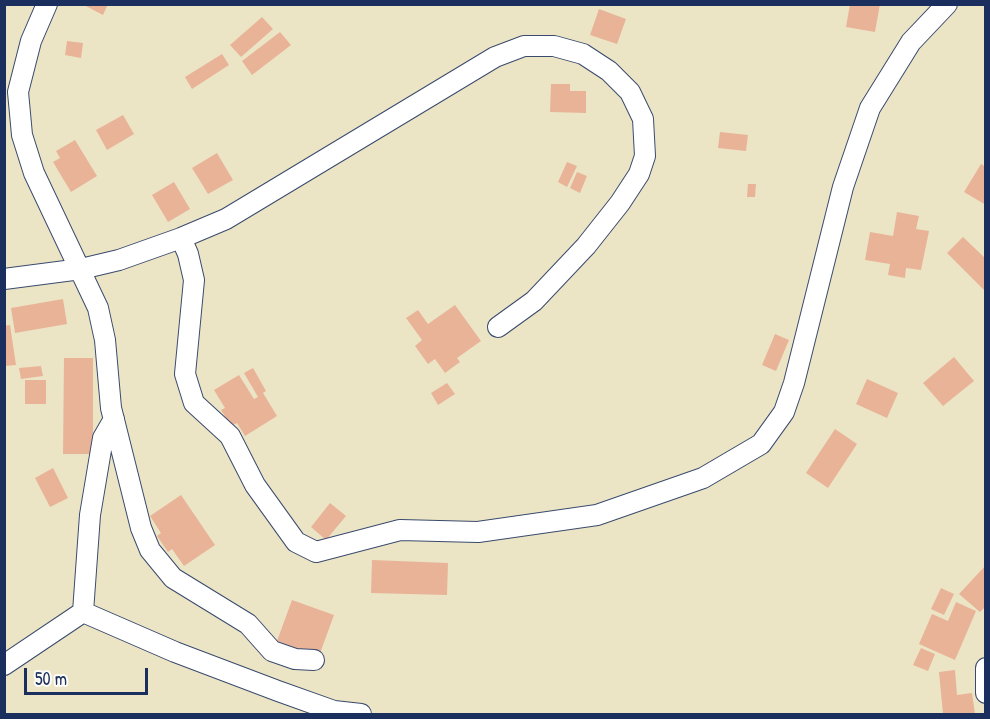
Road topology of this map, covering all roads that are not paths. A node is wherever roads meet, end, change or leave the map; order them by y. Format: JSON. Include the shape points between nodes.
{"nodes":[{"id":1,"x":47,"y":4,"type":"edge"},
{"id":2,"x":947,"y":4,"type":"edge"},
{"id":3,"x":181,"y":238,"type":"junction"},
{"id":4,"x":81,"y":269,"type":"junction"},
{"id":5,"x":4,"y":279,"type":"edge"},
{"id":6,"x":498,"y":327,"type":"dead end"},
{"id":7,"x":114,"y":419,"type":"junction"},
{"id":8,"x":83,"y":612,"type":"junction"},
{"id":9,"x":314,"y":660,"type":"dead end"},
{"id":10,"x":4,"y":665,"type":"edge"},
{"id":11,"x":986,"y":668,"type":"edge"},
{"id":12,"x":986,"y":693,"type":"edge"},
{"id":13,"x":361,"y":714,"type":"edge"}],
"edges":[{"from":1,"to":4,"type":"street","via":[[31,41],[18,92],[22,135],[34,173]]},
{"from":2,"to":3,"type":"street","via":[[911,42],[870,108],[843,187],[784,412],[760,444],[703,478],[597,515],[478,532],[400,530],[316,552],[296,542],[255,485],[230,436],[194,403],[185,374],[194,280]]},
{"from":3,"to":4,"type":"street"},
{"from":3,"to":6,"type":"street","via":[[226,219],[495,57],[524,46],[554,46],[583,54],[609,71],[630,92],[643,119],[645,156],[639,174],[620,203],[586,246],[534,301]]},
{"from":4,"to":5,"type":"street"},
{"from":4,"to":7,"type":"street","via":[[98,308],[105,339]]},
{"from":7,"to":8,"type":"street","via":[[103,438],[90,514]]},
{"from":7,"to":9,"type":"street","via":[[141,528],[161,566],[173,578],[248,624],[272,651],[295,659]]},
{"from":8,"to":10,"type":"street"},
{"from":8,"to":13,"type":"street","via":[[278,691],[334,711]]},
{"from":11,"to":12,"type":"street"}]}
